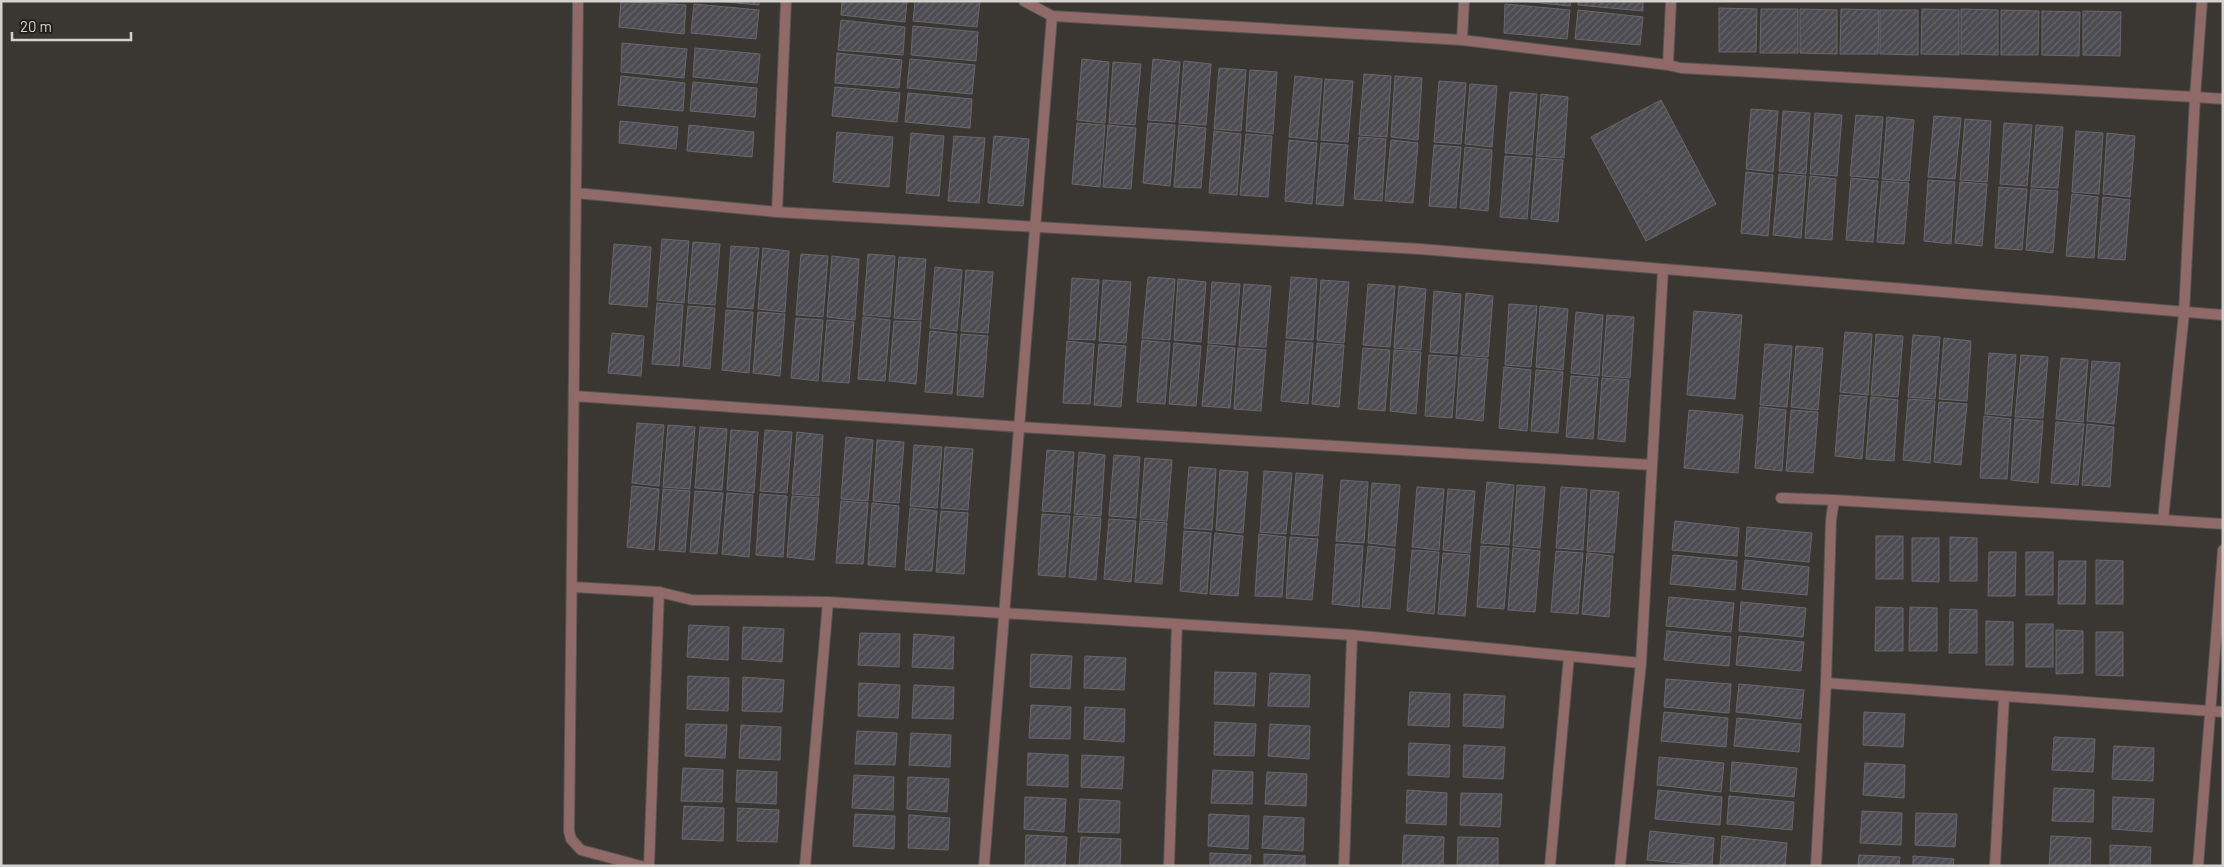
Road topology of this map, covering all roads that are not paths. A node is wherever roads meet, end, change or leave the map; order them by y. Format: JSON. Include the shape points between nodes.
{"nodes":[{"id":1,"x":578,"y":1,"type":"edge"},
{"id":2,"x":786,"y":1,"type":"edge"},
{"id":3,"x":1024,"y":1,"type":"edge"},
{"id":4,"x":1464,"y":1,"type":"edge"},
{"id":5,"x":1671,"y":1,"type":"edge"},
{"id":6,"x":2202,"y":1,"type":"edge"},
{"id":7,"x":1052,"y":16,"type":"junction"},
{"id":8,"x":1462,"y":40,"type":"junction"},
{"id":9,"x":1668,"y":66,"type":"junction"},
{"id":10,"x":2195,"y":97,"type":"junction"},
{"id":11,"x":2223,"y":98,"type":"edge"},
{"id":12,"x":576,"y":193,"type":"junction"},
{"id":13,"x":777,"y":212,"type":"junction"},
{"id":14,"x":1036,"y":227,"type":"junction"},
{"id":15,"x":1663,"y":269,"type":"junction"},
{"id":16,"x":2184,"y":313,"type":"junction"},
{"id":17,"x":2223,"y":314,"type":"edge"},
{"id":18,"x":574,"y":396,"type":"junction"},
{"id":19,"x":1020,"y":427,"type":"junction"},
{"id":20,"x":1652,"y":465,"type":"junction"},
{"id":21,"x":1781,"y":498,"type":"dead end"},
{"id":22,"x":1834,"y":500,"type":"junction"},
{"id":23,"x":2163,"y":520,"type":"junction"},
{"id":24,"x":2223,"y":524,"type":"edge"},
{"id":25,"x":2223,"y":550,"type":"edge"},
{"id":26,"x":573,"y":586,"type":"junction"},
{"id":27,"x":658,"y":592,"type":"junction"},
{"id":28,"x":828,"y":602,"type":"junction"},
{"id":29,"x":1002,"y":614,"type":"junction"},
{"id":30,"x":1177,"y":624,"type":"junction"},
{"id":31,"x":1352,"y":635,"type":"junction"},
{"id":32,"x":1570,"y":656,"type":"junction"},
{"id":33,"x":1641,"y":664,"type":"junction"},
{"id":34,"x":1826,"y":683,"type":"junction"},
{"id":35,"x":2004,"y":697,"type":"junction"},
{"id":36,"x":2210,"y":711,"type":"junction"},
{"id":37,"x":2223,"y":712,"type":"edge"},
{"id":38,"x":641,"y":866,"type":"edge"},
{"id":39,"x":649,"y":866,"type":"edge"},
{"id":40,"x":805,"y":866,"type":"edge"},
{"id":41,"x":984,"y":866,"type":"edge"},
{"id":42,"x":1169,"y":866,"type":"edge"},
{"id":43,"x":1344,"y":866,"type":"edge"},
{"id":44,"x":1550,"y":866,"type":"edge"},
{"id":45,"x":1620,"y":866,"type":"edge"},
{"id":46,"x":1816,"y":866,"type":"edge"},
{"id":47,"x":1995,"y":866,"type":"edge"},
{"id":48,"x":2198,"y":866,"type":"edge"}],
"edges":[{"from":1,"to":12,"type":"street"},
{"from":2,"to":13,"type":"street"},
{"from":3,"to":7,"type":"street"},
{"from":4,"to":8,"type":"street"},
{"from":5,"to":9,"type":"street"},
{"from":6,"to":10,"type":"street"},
{"from":7,"to":8,"type":"street"},
{"from":7,"to":14,"type":"street"},
{"from":8,"to":9,"type":"street"},
{"from":9,"to":10,"type":"street"},
{"from":10,"to":11,"type":"street"},
{"from":10,"to":16,"type":"street"},
{"from":12,"to":13,"type":"street"},
{"from":12,"to":18,"type":"street"},
{"from":13,"to":14,"type":"street"},
{"from":14,"to":15,"type":"street","via":[[1420,249]]},
{"from":14,"to":19,"type":"street"},
{"from":15,"to":16,"type":"street"},
{"from":15,"to":20,"type":"street"},
{"from":16,"to":17,"type":"street"},
{"from":16,"to":23,"type":"street"},
{"from":18,"to":19,"type":"street"},
{"from":18,"to":26,"type":"street"},
{"from":19,"to":20,"type":"street"},
{"from":19,"to":29,"type":"street"},
{"from":20,"to":33,"type":"street"},
{"from":21,"to":22,"type":"street"},
{"from":22,"to":23,"type":"street"},
{"from":22,"to":34,"type":"street"},
{"from":23,"to":24,"type":"street"},
{"from":25,"to":36,"type":"street"},
{"from":26,"to":27,"type":"street"},
{"from":26,"to":38,"type":"street","via":[[569,831],[571,839],[582,850]]},
{"from":27,"to":28,"type":"street","via":[[692,600]]},
{"from":27,"to":39,"type":"street"},
{"from":28,"to":29,"type":"street"},
{"from":28,"to":40,"type":"street"},
{"from":29,"to":30,"type":"street"},
{"from":29,"to":41,"type":"street"},
{"from":30,"to":31,"type":"street"},
{"from":30,"to":42,"type":"street"},
{"from":31,"to":32,"type":"street"},
{"from":31,"to":43,"type":"street"},
{"from":32,"to":33,"type":"street"},
{"from":32,"to":44,"type":"street"},
{"from":33,"to":45,"type":"street"},
{"from":34,"to":35,"type":"street"},
{"from":34,"to":46,"type":"street"},
{"from":35,"to":36,"type":"street"},
{"from":35,"to":47,"type":"street"},
{"from":36,"to":37,"type":"street"},
{"from":36,"to":48,"type":"street"}]}
